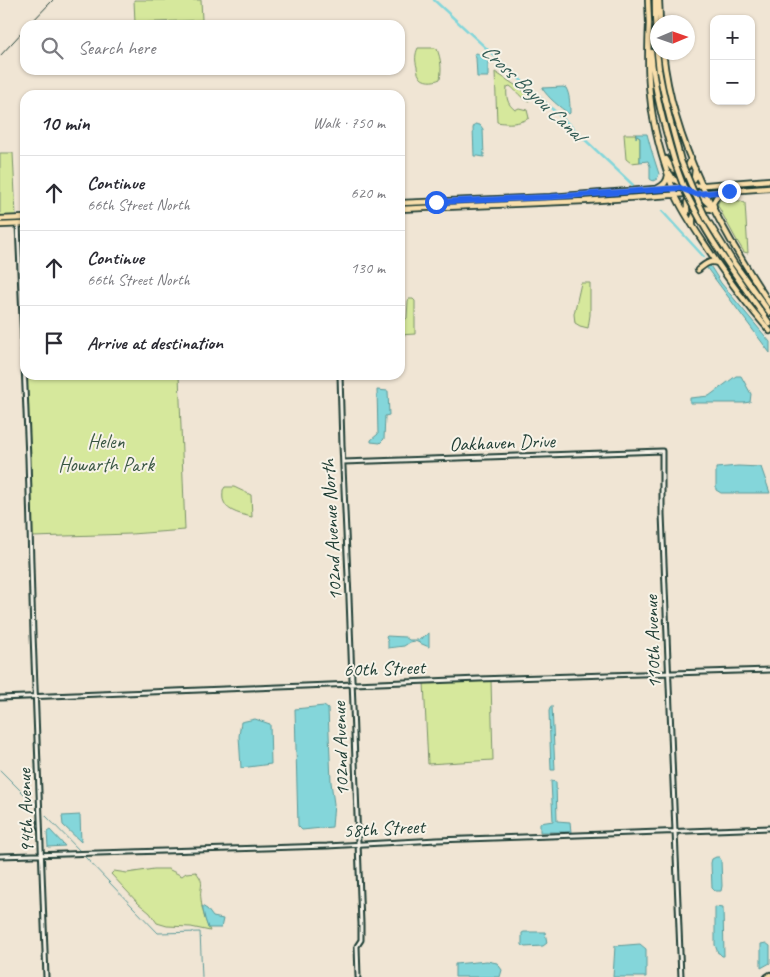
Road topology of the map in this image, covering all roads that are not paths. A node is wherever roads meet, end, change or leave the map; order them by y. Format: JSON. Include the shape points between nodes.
{"nodes":[{"id":1,"x":648,"y":0,"type":"edge"},
{"id":2,"x":655,"y":0,"type":"edge"},
{"id":3,"x":659,"y":0,"type":"edge"},
{"id":4,"x":660,"y":15,"type":"edge"},
{"id":5,"x":649,"y":23,"type":"junction"},
{"id":6,"x":664,"y":60,"type":"edge"},
{"id":7,"x":661,"y":149,"type":"junction"},
{"id":8,"x":691,"y":158,"type":"junction"},
{"id":9,"x":695,"y":167,"type":"junction"},
{"id":10,"x":668,"y":171,"type":"junction"},
{"id":11,"x":770,"y":180,"type":"edge"},
{"id":12,"x":674,"y":188,"type":"junction"},
{"id":13,"x":770,"y":188,"type":"edge"},
{"id":14,"x":656,"y":189,"type":"junction"},
{"id":15,"x":694,"y":190,"type":"junction"},
{"id":16,"x":729,"y":191,"type":"junction"},
{"id":17,"x":676,"y":195,"type":"junction"},
{"id":18,"x":492,"y":200,"type":"junction"},
{"id":19,"x":405,"y":203,"type":"edge"},
{"id":20,"x":462,"y":206,"type":"junction"},
{"id":21,"x":405,"y":209,"type":"edge"},
{"id":22,"x":714,"y":210,"type":"junction"},
{"id":23,"x":20,"y":218,"type":"edge"},
{"id":24,"x":687,"y":218,"type":"junction"},
{"id":25,"x":0,"y":219,"type":"edge"},
{"id":26,"x":18,"y":224,"type":"joint"},
{"id":27,"x":0,"y":225,"type":"edge"},
{"id":28,"x":693,"y":226,"type":"junction"},
{"id":29,"x":717,"y":263,"type":"junction"},
{"id":30,"x":698,"y":270,"type":"dead end"},
{"id":31,"x":20,"y":271,"type":"edge"},
{"id":32,"x":770,"y":304,"type":"edge"},
{"id":33,"x":770,"y":313,"type":"edge"},
{"id":34,"x":770,"y":324,"type":"edge"},
{"id":35,"x":770,"y":331,"type":"edge"},
{"id":36,"x":25,"y":380,"type":"edge"},
{"id":37,"x":340,"y":380,"type":"edge"},
{"id":38,"x":662,"y":451,"type":"joint"},
{"id":39,"x":343,"y":462,"type":"junction"},
{"id":40,"x":770,"y":670,"type":"edge"},
{"id":41,"x":668,"y":674,"type":"junction"},
{"id":42,"x":352,"y":684,"type":"junction"},
{"id":43,"x":35,"y":696,"type":"junction"},
{"id":44,"x":0,"y":698,"type":"edge"},
{"id":45,"x":770,"y":828,"type":"edge"},
{"id":46,"x":674,"y":831,"type":"junction"},
{"id":47,"x":358,"y":844,"type":"junction"},
{"id":48,"x":42,"y":855,"type":"junction"},
{"id":49,"x":0,"y":856,"type":"edge"},
{"id":50,"x":770,"y":975,"type":"edge"},
{"id":51,"x":46,"y":977,"type":"edge"},
{"id":52,"x":358,"y":977,"type":"edge"},
{"id":53,"x":680,"y":977,"type":"edge"},
{"id":54,"x":767,"y":977,"type":"edge"}],
"edges":[{"from":1,"to":5,"type":"main road"},
{"from":2,"to":33,"type":"main road","bridge":true,"via":[[659,70],[681,161],[706,218]]},
{"from":3,"to":4,"type":"main road"},
{"from":5,"to":7,"type":"main road","via":[[650,95]]},
{"from":5,"to":34,"type":"main road","bridge":true,"via":[[662,116],[686,193],[717,248]]},
{"from":6,"to":8,"type":"main road","via":[[675,115]]},
{"from":7,"to":8,"type":"main road","via":[[674,170],[688,168]]},
{"from":7,"to":10,"type":"main road"},
{"from":8,"to":9,"type":"main road"},
{"from":9,"to":15,"type":"main road"},
{"from":9,"to":15,"type":"main road"},
{"from":10,"to":12,"type":"main road"},
{"from":10,"to":14,"type":"main road","via":[[668,180]]},
{"from":10,"to":15,"type":"main road","via":[[673,179]]},
{"from":11,"to":15,"type":"main road"},
{"from":12,"to":14,"type":"main road"},
{"from":12,"to":15,"type":"main road"},
{"from":12,"to":17,"type":"main road"},
{"from":13,"to":16,"type":"main road"},
{"from":14,"to":18,"type":"main road"},
{"from":15,"to":16,"type":"main road"},
{"from":15,"to":17,"type":"main road"},
{"from":15,"to":22,"type":"main road"},
{"from":15,"to":22,"type":"main road"},
{"from":15,"to":24,"type":"main road","via":[[687,202]]},
{"from":16,"to":22,"type":"main road","via":[[717,196]]},
{"from":17,"to":20,"type":"main road"},
{"from":17,"to":24,"type":"main road"},
{"from":18,"to":19,"type":"main road"},
{"from":18,"to":20,"type":"main road"},
{"from":20,"to":21,"type":"main road"},
{"from":22,"to":28,"type":"main road","via":[[706,208],[695,213]]},
{"from":22,"to":32,"type":"main road"},
{"from":23,"to":25,"type":"main road"},
{"from":24,"to":28,"type":"main road"},
{"from":26,"to":27,"type":"main road"},
{"from":26,"to":31,"type":"street","name":"94th Avenue"},
{"from":28,"to":29,"type":"main road"},
{"from":29,"to":30,"type":"main road","via":[[711,261]]},
{"from":29,"to":35,"type":"main road"},
{"from":36,"to":43,"type":"street","name":"94th Avenue"},
{"from":37,"to":39,"type":"street","name":"102nd Avenue North"},
{"from":38,"to":39,"type":"street","name":"Oakhaven Drive"},
{"from":38,"to":41,"type":"street","name":"110th Avenue"},
{"from":39,"to":42,"type":"street","name":"102nd Avenue North"},
{"from":40,"to":41,"type":"street","name":"60th Street"},
{"from":41,"to":42,"type":"street","name":"60th Street"},
{"from":41,"to":46,"type":"street","name":"110th Avenue"},
{"from":42,"to":43,"type":"street","name":"60th Street"},
{"from":42,"to":47,"type":"street","name":"102nd Avenue"},
{"from":43,"to":44,"type":"street","name":"60th Street"},
{"from":43,"to":48,"type":"street","name":"94th Avenue"},
{"from":45,"to":46,"type":"street","name":"58th Street"},
{"from":46,"to":47,"type":"street","name":"58th Street"},
{"from":46,"to":53,"type":"street","name":"110th Avenue"},
{"from":47,"to":48,"type":"street","name":"58th Street"},
{"from":47,"to":52,"type":"street","via":[[361,940],[357,946]]},
{"from":48,"to":49,"type":"street","name":"58th Street"},
{"from":48,"to":51,"type":"street","name":"94th Avenue"},
{"from":50,"to":54,"type":"main road"}]}
